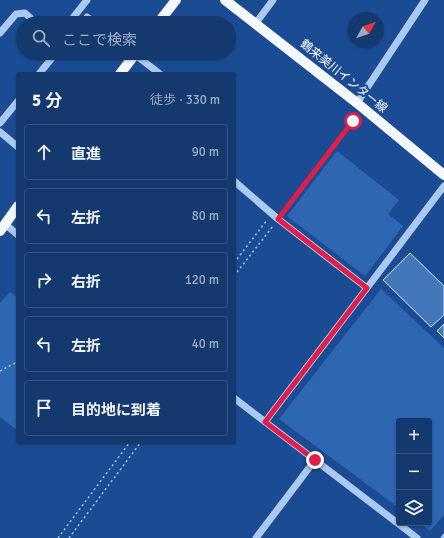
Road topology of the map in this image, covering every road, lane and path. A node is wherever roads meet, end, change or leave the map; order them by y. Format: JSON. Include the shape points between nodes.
{"nodes":[{"id":1,"x":87,"y":0,"type":"edge"},
{"id":2,"x":176,"y":0,"type":"edge"},
{"id":3,"x":225,"y":0,"type":"edge"},
{"id":4,"x":273,"y":0,"type":"edge"},
{"id":5,"x":425,"y":0,"type":"edge"},
{"id":6,"x":28,"y":16,"type":"edge"},
{"id":7,"x":74,"y":16,"type":"edge"},
{"id":8,"x":163,"y":16,"type":"edge"},
{"id":9,"x":256,"y":23,"type":"junction"},
{"id":10,"x":0,"y":33,"type":"edge"},
{"id":11,"x":50,"y":60,"type":"edge"},
{"id":12,"x":130,"y":60,"type":"edge"},
{"id":13,"x":142,"y":60,"type":"edge"},
{"id":14,"x":41,"y":72,"type":"edge"},
{"id":15,"x":122,"y":72,"type":"edge"},
{"id":16,"x":158,"y":72,"type":"edge"},
{"id":17,"x":16,"y":103,"type":"edge"},
{"id":18,"x":357,"y":103,"type":"junction"},
{"id":19,"x":353,"y":121,"type":"dead end"},
{"id":20,"x":0,"y":123,"type":"edge"},
{"id":21,"x":0,"y":132,"type":"edge"},
{"id":22,"x":16,"y":145,"type":"edge"},
{"id":23,"x":444,"y":175,"type":"edge"},
{"id":24,"x":236,"y":183,"type":"edge"},
{"id":25,"x":444,"y":186,"type":"edge"},
{"id":26,"x":16,"y":209,"type":"edge"},
{"id":27,"x":272,"y":214,"type":"junction"},
{"id":28,"x":278,"y":219,"type":"junction"},
{"id":29,"x":2,"y":227,"type":"edge"},
{"id":30,"x":16,"y":234,"type":"edge"},
{"id":31,"x":236,"y":260,"type":"edge"},
{"id":32,"x":236,"y":273,"type":"edge"},
{"id":33,"x":367,"y":288,"type":"junction"},
{"id":34,"x":16,"y":362,"type":"dead end"},
{"id":35,"x":0,"y":371,"type":"edge"},
{"id":36,"x":236,"y":400,"type":"edge"},
{"id":37,"x":265,"y":422,"type":"junction"},
{"id":38,"x":128,"y":444,"type":"edge"},
{"id":39,"x":140,"y":444,"type":"edge"},
{"id":40,"x":315,"y":460,"type":"junction"},
{"id":41,"x":58,"y":538,"type":"edge"},
{"id":42,"x":69,"y":538,"type":"edge"},
{"id":43,"x":256,"y":538,"type":"edge"},
{"id":44,"x":417,"y":538,"type":"edge"}],
"edges":[{"from":1,"to":7,"type":"street"},
{"from":2,"to":8,"type":"main road"},
{"from":3,"to":9,"type":"main road","name":"鶴来美川インター線"},
{"from":4,"to":9,"type":"street"},
{"from":5,"to":18,"type":"street"},
{"from":6,"to":10,"type":"street","via":[[25,13],[16,14]]},
{"from":9,"to":18,"type":"main road","name":"鶴来美川インター線"},
{"from":11,"to":14,"type":"street"},
{"from":12,"to":15,"type":"main road"},
{"from":13,"to":16,"type":"street"},
{"from":17,"to":20,"type":"street"},
{"from":18,"to":23,"type":"main road","name":"鶴来美川インター線"},
{"from":19,"to":28,"type":"path"},
{"from":21,"to":22,"type":"street"},
{"from":24,"to":27,"type":"street"},
{"from":25,"to":33,"type":"street"},
{"from":26,"to":29,"type":"main road"},
{"from":27,"to":28,"type":"street"},
{"from":27,"to":31,"type":"path"},
{"from":28,"to":32,"type":"path"},
{"from":28,"to":33,"type":"street"},
{"from":29,"to":30,"type":"street"},
{"from":33,"to":37,"type":"street"},
{"from":34,"to":35,"type":"path"},
{"from":36,"to":37,"type":"street"},
{"from":37,"to":40,"type":"street"},
{"from":38,"to":41,"type":"path"},
{"from":39,"to":42,"type":"path"},
{"from":40,"to":43,"type":"street"},
{"from":40,"to":44,"type":"street"}]}
